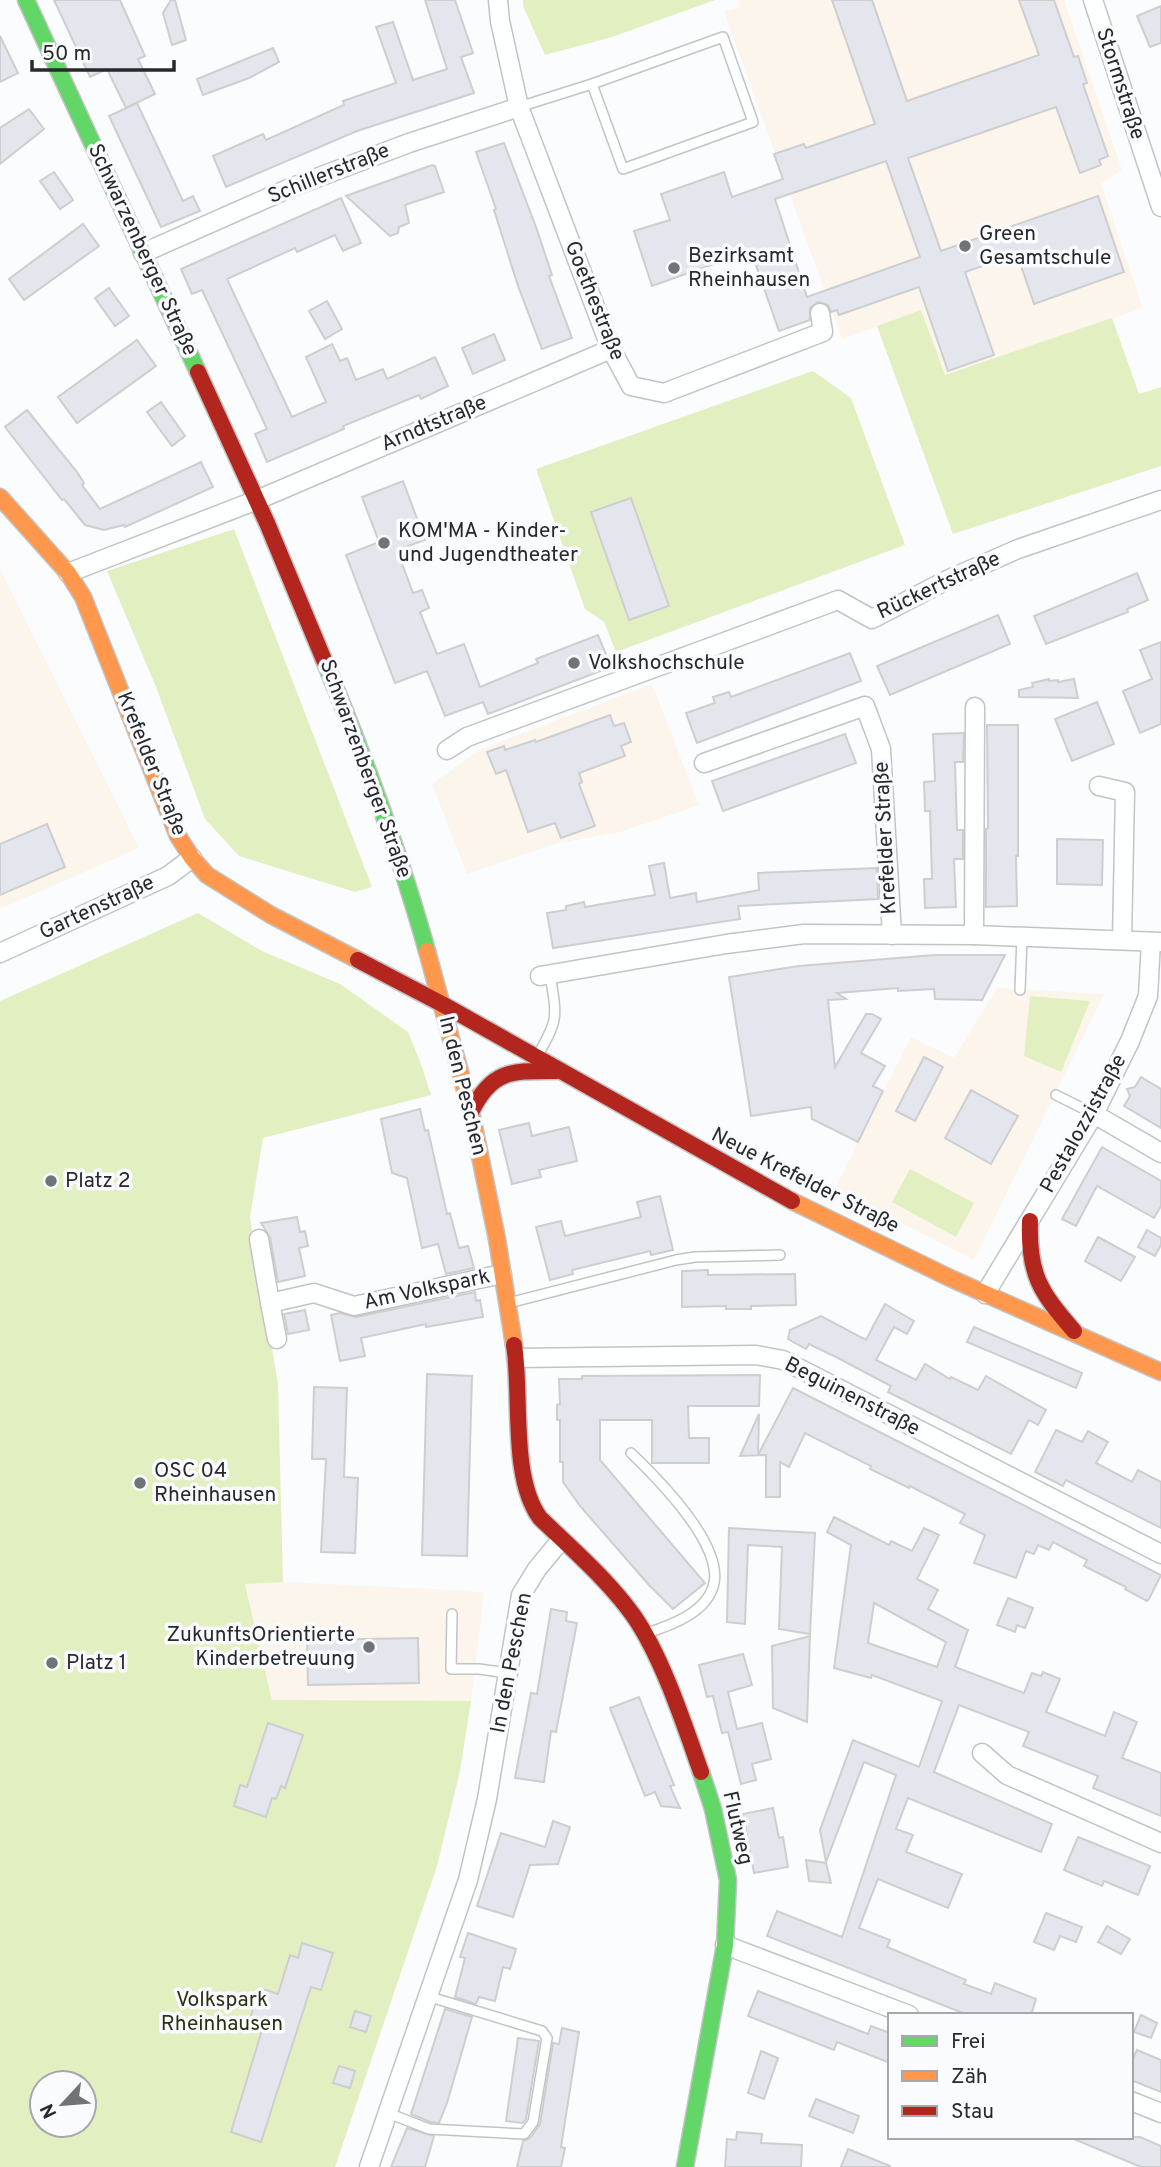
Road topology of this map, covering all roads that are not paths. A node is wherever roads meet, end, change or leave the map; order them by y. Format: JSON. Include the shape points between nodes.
{"nodes":[{"id":1,"x":26,"y":0,"type":"edge"},
{"id":2,"x":498,"y":0,"type":"edge"},
{"id":3,"x":1093,"y":0,"type":"edge"},
{"id":4,"x":592,"y":84,"type":"junction"},
{"id":5,"x":519,"y":107,"type":"junction"},
{"id":6,"x":1161,"y":208,"type":"edge"},
{"id":7,"x":143,"y":253,"type":"junction"},
{"id":8,"x":820,"y":313,"type":"dead end"},
{"id":9,"x":611,"y":349,"type":"junction"},
{"id":10,"x":0,"y":497,"type":"edge"},
{"id":11,"x":257,"y":500,"type":"junction"},
{"id":12,"x":1161,"y":500,"type":"edge"},
{"id":13,"x":68,"y":573,"type":"junction"},
{"id":14,"x":975,"y":707,"type":"dead end"},
{"id":15,"x":447,"y":750,"type":"dead end"},
{"id":16,"x":704,"y":763,"type":"dead end"},
{"id":17,"x":1099,"y":786,"type":"dead end"},
{"id":18,"x":192,"y":858,"type":"junction"},
{"id":19,"x":892,"y":935,"type":"junction"},
{"id":20,"x":974,"y":935,"type":"junction"},
{"id":21,"x":1022,"y":937,"type":"junction"},
{"id":22,"x":1122,"y":940,"type":"junction"},
{"id":23,"x":1156,"y":942,"type":"edge"},
{"id":24,"x":0,"y":953,"type":"edge"},
{"id":25,"x":545,"y":975,"type":"joint"},
{"id":26,"x":1020,"y":990,"type":"dead end"},
{"id":27,"x":442,"y":1004,"type":"junction"},
{"id":28,"x":536,"y":1058,"type":"junction"},
{"id":29,"x":558,"y":1071,"type":"junction"},
{"id":30,"x":1056,"y":1095,"type":"dead end"},
{"id":31,"x":471,"y":1112,"type":"junction"},
{"id":32,"x":1094,"y":1114,"type":"junction"},
{"id":33,"x":1161,"y":1153,"type":"edge"},
{"id":34,"x":1030,"y":1221,"type":"junction"},
{"id":35,"x":258,"y":1239,"type":"dead end"},
{"id":36,"x":780,"y":1255,"type":"dead end"},
{"id":37,"x":502,"y":1274,"type":"junction"},
{"id":38,"x":985,"y":1294,"type":"junction"},
{"id":39,"x":270,"y":1303,"type":"junction"},
{"id":40,"x":507,"y":1304,"type":"junction"},
{"id":41,"x":1078,"y":1336,"type":"junction"},
{"id":42,"x":277,"y":1339,"type":"dead end"},
{"id":43,"x":516,"y":1358,"type":"junction"},
{"id":44,"x":1161,"y":1372,"type":"edge"},
{"id":45,"x":631,"y":1453,"type":"dead end"},
{"id":46,"x":561,"y":1540,"type":"junction"},
{"id":47,"x":1161,"y":1553,"type":"edge"},
{"id":48,"x":453,"y":1614,"type":"dead end"},
{"id":49,"x":645,"y":1634,"type":"junction"},
{"id":50,"x":508,"y":1673,"type":"junction"},
{"id":51,"x":982,"y":1753,"type":"dead end"},
{"id":52,"x":1161,"y":1843,"type":"edge"},
{"id":53,"x":725,"y":1945,"type":"junction"},
{"id":54,"x":427,"y":1996,"type":"junction"},
{"id":55,"x":904,"y":2013,"type":"edge"},
{"id":56,"x":1133,"y":2102,"type":"edge"},
{"id":57,"x":388,"y":2113,"type":"junction"},
{"id":58,"x":1161,"y":2113,"type":"edge"},
{"id":59,"x":369,"y":2167,"type":"edge"},
{"id":60,"x":685,"y":2167,"type":"edge"}],
"edges":[{"from":1,"to":7,"type":"main road","name":"Schwarzenberger Straße"},
{"from":2,"to":5,"type":"street","name":"Goethestraße"},
{"from":3,"to":6,"type":"street","name":"Stormstraße"},
{"from":4,"to":4,"type":"lane","via":[[723,37],[753,122],[623,169]]},
{"from":4,"to":5,"type":"lane"},
{"from":5,"to":7,"type":"street","name":"Schillerstraße","via":[[290,188]]},
{"from":5,"to":9,"type":"street","name":"Goethestraße"},
{"from":7,"to":11,"type":"main road","name":"Schwarzenberger Straße"},
{"from":8,"to":9,"type":"street","name":"Goethestraße","via":[[823,332],[664,393],[631,386]]},
{"from":9,"to":11,"type":"street","name":"Arndtstraße"},
{"from":10,"to":13,"type":"main road","name":"Krefelder Straße"},
{"from":11,"to":13,"type":"street"},
{"from":11,"to":27,"type":"main road","name":"Schwarzenberger Straße","via":[[368,768],[406,876]]},
{"from":12,"to":15,"type":"street","name":"Rückertstraße","via":[[1018,549],[872,619],[838,600],[467,737]]},
{"from":13,"to":18,"type":"main road","name":"Krefelder Straße","via":[[91,616],[178,836]]},
{"from":14,"to":20,"type":"street"},
{"from":16,"to":19,"type":"street","name":"Krefelder Straße","via":[[865,706],[881,749]]},
{"from":17,"to":22,"type":"street","via":[[1125,792]]},
{"from":18,"to":24,"type":"street","name":"Gartenstraße","via":[[168,876]]},
{"from":18,"to":27,"type":"main road","name":"Krefelder Straße","via":[[207,875],[271,915]]},
{"from":19,"to":20,"type":"street","name":"Krefelder Straße"},
{"from":19,"to":25,"type":"street","name":"Krefelder Straße","via":[[804,934]]},
{"from":20,"to":21,"type":"street","name":"Krefelder Straße"},
{"from":21,"to":22,"type":"street","name":"Krefelder Straße"},
{"from":21,"to":26,"type":"lane"},
{"from":22,"to":23,"type":"street","name":"Krefelder Straße"},
{"from":23,"to":32,"type":"street","name":"Pestalozzistraße","via":[[1148,996]]},
{"from":25,"to":28,"type":"lane","via":[[556,1017]]},
{"from":27,"to":28,"type":"main road","name":"Neue Krefelder Straße"},
{"from":27,"to":31,"type":"main road","name":"In den Peschen"},
{"from":28,"to":29,"type":"main road","name":"Neue Krefelder Straße"},
{"from":29,"to":31,"type":"main road","via":[[500,1075],[484,1088]]},
{"from":29,"to":38,"type":"main road","name":"Neue Krefelder Straße","via":[[801,1206]]},
{"from":30,"to":32,"type":"lane"},
{"from":31,"to":37,"type":"main road","name":"In den Peschen"},
{"from":32,"to":33,"type":"street"},
{"from":32,"to":34,"type":"street","name":"Pestalozzistraße"},
{"from":34,"to":38,"type":"street","name":"Pestalozzistraße"},
{"from":34,"to":41,"type":"main road","via":[[1032,1272],[1043,1295]]},
{"from":35,"to":39,"type":"street"},
{"from":36,"to":40,"type":"lane","via":[[695,1257]]},
{"from":37,"to":39,"type":"street","name":"Am Volkspark","via":[[354,1306],[314,1293]]},
{"from":37,"to":40,"type":"main road","name":"In den Peschen"},
{"from":38,"to":41,"type":"main road","name":"Neue Krefelder Straße"},
{"from":39,"to":42,"type":"street"},
{"from":40,"to":43,"type":"main road","name":"In den Peschen"},
{"from":41,"to":44,"type":"main road","name":"Neue Krefelder Straße"},
{"from":43,"to":46,"type":"main road","name":"In den Peschen","via":[[526,1494]]},
{"from":43,"to":47,"type":"street","name":"Beguinenstraße","via":[[756,1355],[783,1360]]},
{"from":45,"to":49,"type":"lane","via":[[687,1514],[714,1568],[708,1596],[694,1611]]},
{"from":46,"to":49,"type":"main road","name":"Flutweg","via":[[614,1591]]},
{"from":46,"to":50,"type":"street","name":"In den Peschen","via":[[522,1595]]},
{"from":48,"to":50,"type":"lane","via":[[451,1670]]},
{"from":49,"to":53,"type":"main road","name":"Flutweg","via":[[659,1659],[713,1809],[728,1880]]},
{"from":50,"to":54,"type":"street","name":"In den Peschen","via":[[468,1880]]},
{"from":51,"to":52,"type":"street","via":[[1007,1775]]},
{"from":53,"to":55,"type":"street"},
{"from":53,"to":60,"type":"main road","name":"Flutweg"},
{"from":54,"to":57,"type":"street","name":"In den Peschen"},
{"from":54,"to":57,"type":"lane","via":[[542,2031],[547,2038],[533,2122],[524,2134],[429,2129]]},
{"from":56,"to":58,"type":"street"},
{"from":57,"to":59,"type":"street","name":"In den Peschen"}]}
